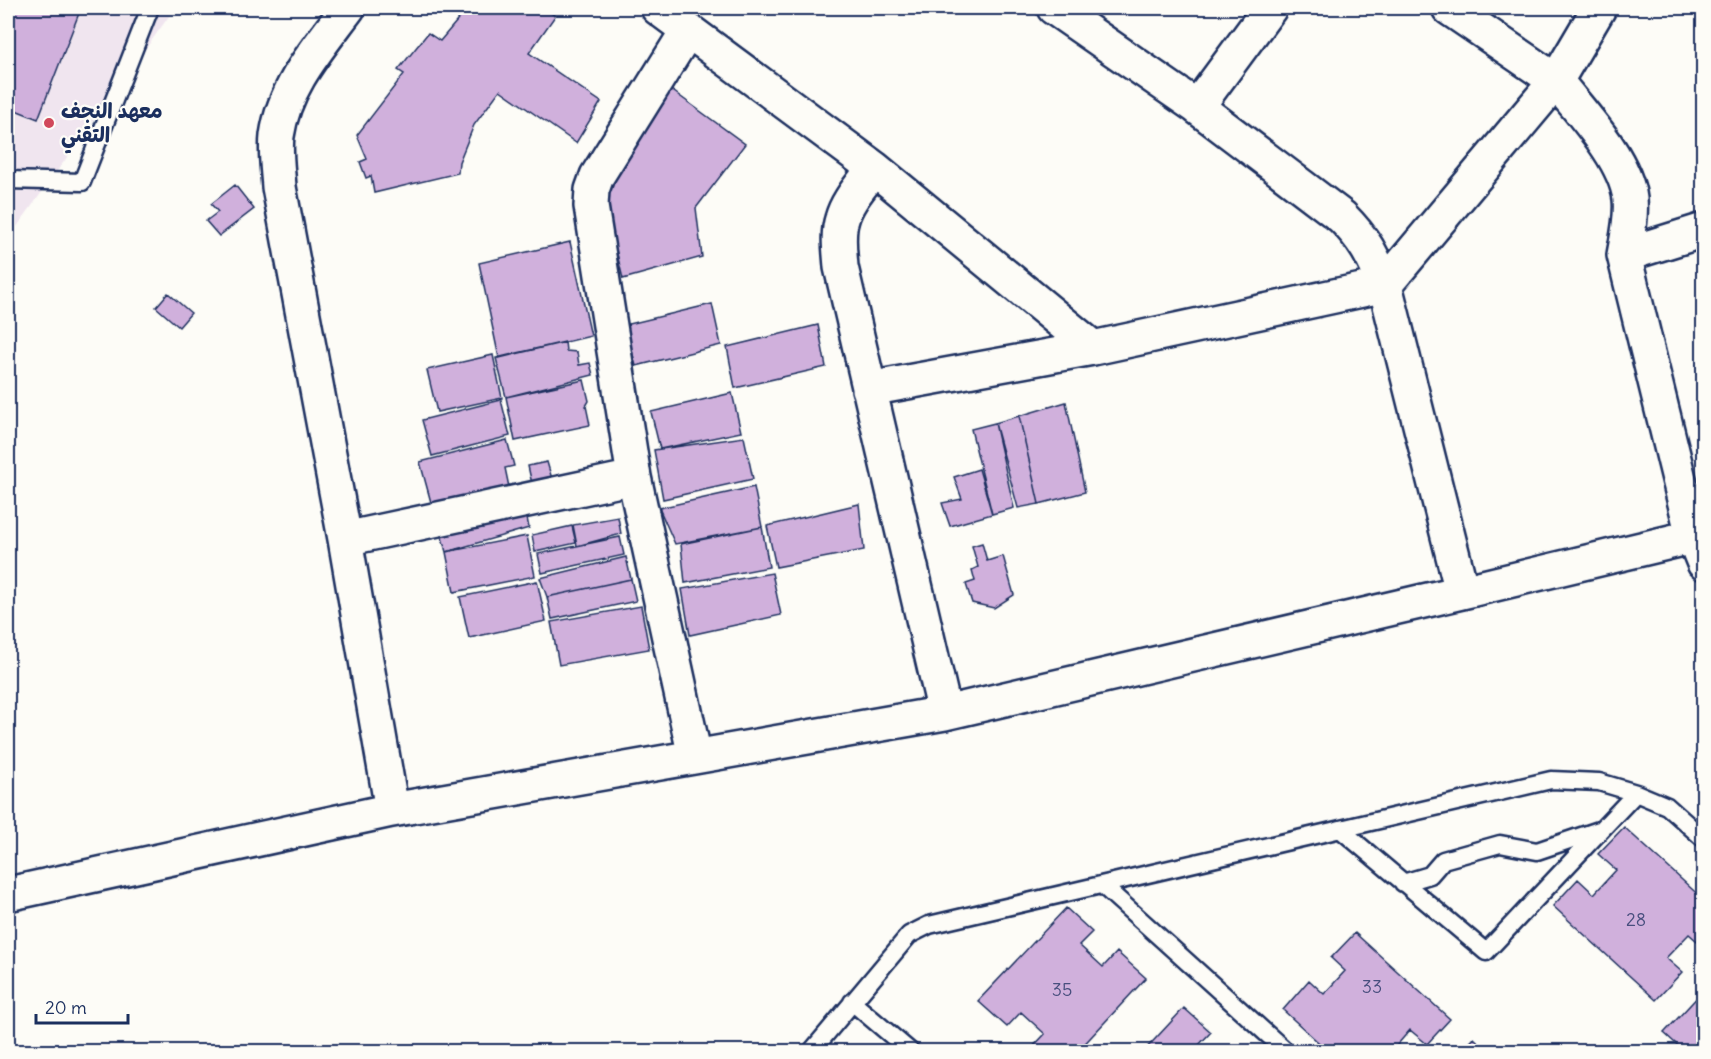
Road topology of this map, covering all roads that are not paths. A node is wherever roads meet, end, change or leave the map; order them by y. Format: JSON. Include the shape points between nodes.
{"nodes":[{"id":1,"x":150,"y":8,"type":"edge"},
{"id":2,"x":348,"y":8,"type":"edge"},
{"id":3,"x":658,"y":8,"type":"edge"},
{"id":4,"x":1054,"y":8,"type":"edge"},
{"id":5,"x":1269,"y":8,"type":"edge"},
{"id":6,"x":1449,"y":8,"type":"edge"},
{"id":7,"x":1599,"y":8,"type":"edge"},
{"id":8,"x":688,"y":30,"type":"junction"},
{"id":9,"x":1556,"y":81,"type":"junction"},
{"id":10,"x":1197,"y":107,"type":"junction"},
{"id":11,"x":874,"y":168,"type":"junction"},
{"id":12,"x":8,"y":180,"type":"edge"},
{"id":13,"x":1704,"y":230,"type":"edge"},
{"id":14,"x":1624,"y":255,"type":"junction"},
{"id":15,"x":1386,"y":285,"type":"junction"},
{"id":16,"x":1093,"y":348,"type":"junction"},
{"id":17,"x":869,"y":389,"type":"junction"},
{"id":18,"x":634,"y":477,"type":"junction"},
{"id":19,"x":345,"y":539,"type":"junction"},
{"id":20,"x":1701,"y":542,"type":"edge"},
{"id":21,"x":1462,"y":592,"type":"junction"},
{"id":22,"x":945,"y":713,"type":"junction"},
{"id":23,"x":695,"y":757,"type":"junction"},
{"id":24,"x":1636,"y":793,"type":"junction"},
{"id":25,"x":392,"y":810,"type":"junction"},
{"id":26,"x":1340,"y":829,"type":"junction"},
{"id":27,"x":1603,"y":829,"type":"junction"},
{"id":28,"x":1704,"y":838,"type":"edge"},
{"id":29,"x":1403,"y":883,"type":"junction"},
{"id":30,"x":1102,"y":885,"type":"junction"},
{"id":31,"x":8,"y":894,"type":"edge"},
{"id":32,"x":852,"y":1002,"type":"junction"},
{"id":33,"x":811,"y":1052,"type":"edge"},
{"id":34,"x":911,"y":1052,"type":"edge"},
{"id":35,"x":1287,"y":1052,"type":"edge"}],
"edges":[{"from":1,"to":12,"type":"lane","via":[[82,182]]},
{"from":2,"to":19,"type":"street","via":[[295,81],[277,137],[279,187]]},
{"from":3,"to":8,"type":"street"},
{"from":4,"to":10,"type":"street"},
{"from":5,"to":10,"type":"street"},
{"from":6,"to":9,"type":"street"},
{"from":7,"to":9,"type":"street"},
{"from":8,"to":11,"type":"street"},
{"from":8,"to":18,"type":"street","via":[[592,190],[591,206]]},
{"from":9,"to":14,"type":"street","via":[[1605,144],[1623,175],[1630,199]]},
{"from":9,"to":15,"type":"street"},
{"from":10,"to":15,"type":"street","via":[[1342,217],[1372,255]]},
{"from":11,"to":16,"type":"street"},
{"from":11,"to":17,"type":"street","via":[[841,220],[840,242],[841,267]]},
{"from":13,"to":14,"type":"street"},
{"from":14,"to":20,"type":"street"},
{"from":15,"to":16,"type":"street"},
{"from":15,"to":21,"type":"street"},
{"from":16,"to":17,"type":"street"},
{"from":17,"to":22,"type":"street"},
{"from":18,"to":19,"type":"street"},
{"from":18,"to":23,"type":"street"},
{"from":19,"to":25,"type":"street"},
{"from":20,"to":21,"type":"street"},
{"from":21,"to":22,"type":"street"},
{"from":22,"to":23,"type":"street"},
{"from":23,"to":25,"type":"street"},
{"from":24,"to":26,"type":"lane","via":[[1599,782],[1551,780]]},
{"from":24,"to":27,"type":"lane"},
{"from":24,"to":28,"type":"lane","via":[[1667,806]]},
{"from":25,"to":31,"type":"street"},
{"from":26,"to":29,"type":"lane"},
{"from":26,"to":30,"type":"lane"},
{"from":27,"to":29,"type":"lane","via":[[1537,851],[1500,844],[1488,847],[1443,860],[1430,875]]},
{"from":27,"to":29,"type":"lane","via":[[1486,952]]},
{"from":30,"to":32,"type":"lane","via":[[929,925],[909,936]]},
{"from":30,"to":35,"type":"lane"},
{"from":32,"to":33,"type":"lane"},
{"from":32,"to":34,"type":"lane"}]}
